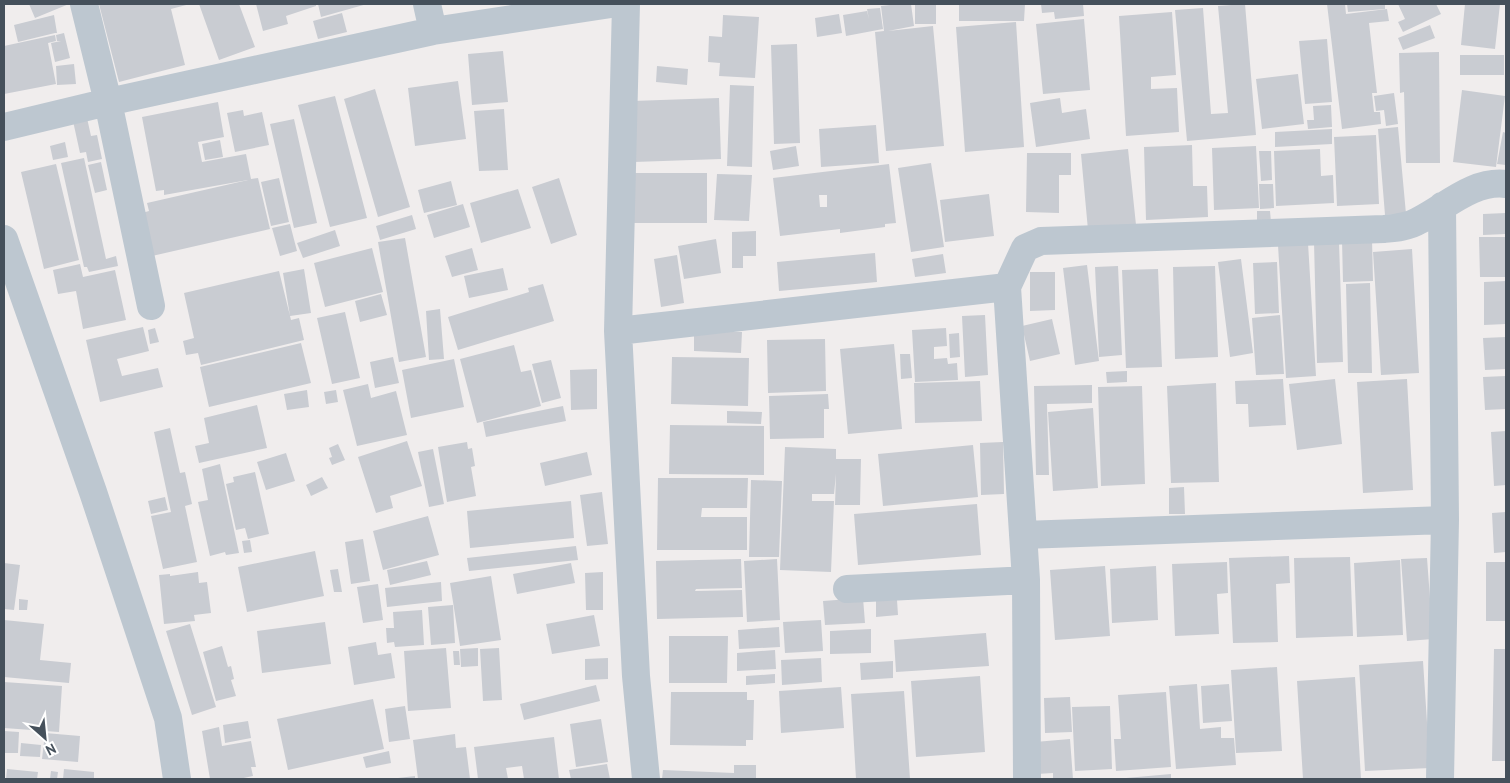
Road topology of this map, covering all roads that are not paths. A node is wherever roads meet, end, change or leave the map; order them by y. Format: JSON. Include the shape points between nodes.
{"nodes":[{"id":1,"x":84,"y":4,"type":"edge"},
{"id":2,"x":427,"y":4,"type":"edge"},
{"id":3,"x":610,"y":4,"type":"edge"},
{"id":4,"x":626,"y":4,"type":"edge"},
{"id":5,"x":433,"y":31,"type":"junction"},
{"id":6,"x":108,"y":102,"type":"junction"},
{"id":7,"x":4,"y":127,"type":"edge"},
{"id":8,"x":1506,"y":184,"type":"edge"},
{"id":9,"x":1442,"y":206,"type":"junction"},
{"id":10,"x":4,"y":239,"type":"edge"},
{"id":11,"x":1007,"y":287,"type":"junction"},
{"id":12,"x":151,"y":306,"type":"dead end"},
{"id":13,"x":618,"y":331,"type":"junction"},
{"id":14,"x":1445,"y":520,"type":"junction"},
{"id":15,"x":1023,"y":535,"type":"junction"},
{"id":16,"x":1026,"y":580,"type":"junction"},
{"id":17,"x":847,"y":589,"type":"dead end"},
{"id":18,"x":177,"y":779,"type":"edge"},
{"id":19,"x":646,"y":779,"type":"edge"},
{"id":20,"x":1027,"y":779,"type":"edge"},
{"id":21,"x":1440,"y":779,"type":"edge"}],
"edges":[{"from":1,"to":6,"type":"street"},
{"from":2,"to":5,"type":"street"},
{"from":3,"to":5,"type":"street"},
{"from":4,"to":13,"type":"street"},
{"from":5,"to":6,"type":"street"},
{"from":6,"to":7,"type":"street"},
{"from":6,"to":12,"type":"street"},
{"from":8,"to":9,"type":"street","via":[[1482,185]]},
{"from":9,"to":11,"type":"street","via":[[1417,222],[1384,229],[1041,241],[1024,248]]},
{"from":9,"to":14,"type":"street"},
{"from":10,"to":18,"type":"street","via":[[168,718]]},
{"from":11,"to":13,"type":"street"},
{"from":11,"to":15,"type":"street"},
{"from":13,"to":19,"type":"street","via":[[636,676]]},
{"from":14,"to":15,"type":"street"},
{"from":14,"to":21,"type":"street"},
{"from":15,"to":16,"type":"street"},
{"from":16,"to":17,"type":"street"},
{"from":16,"to":20,"type":"street"}]}
